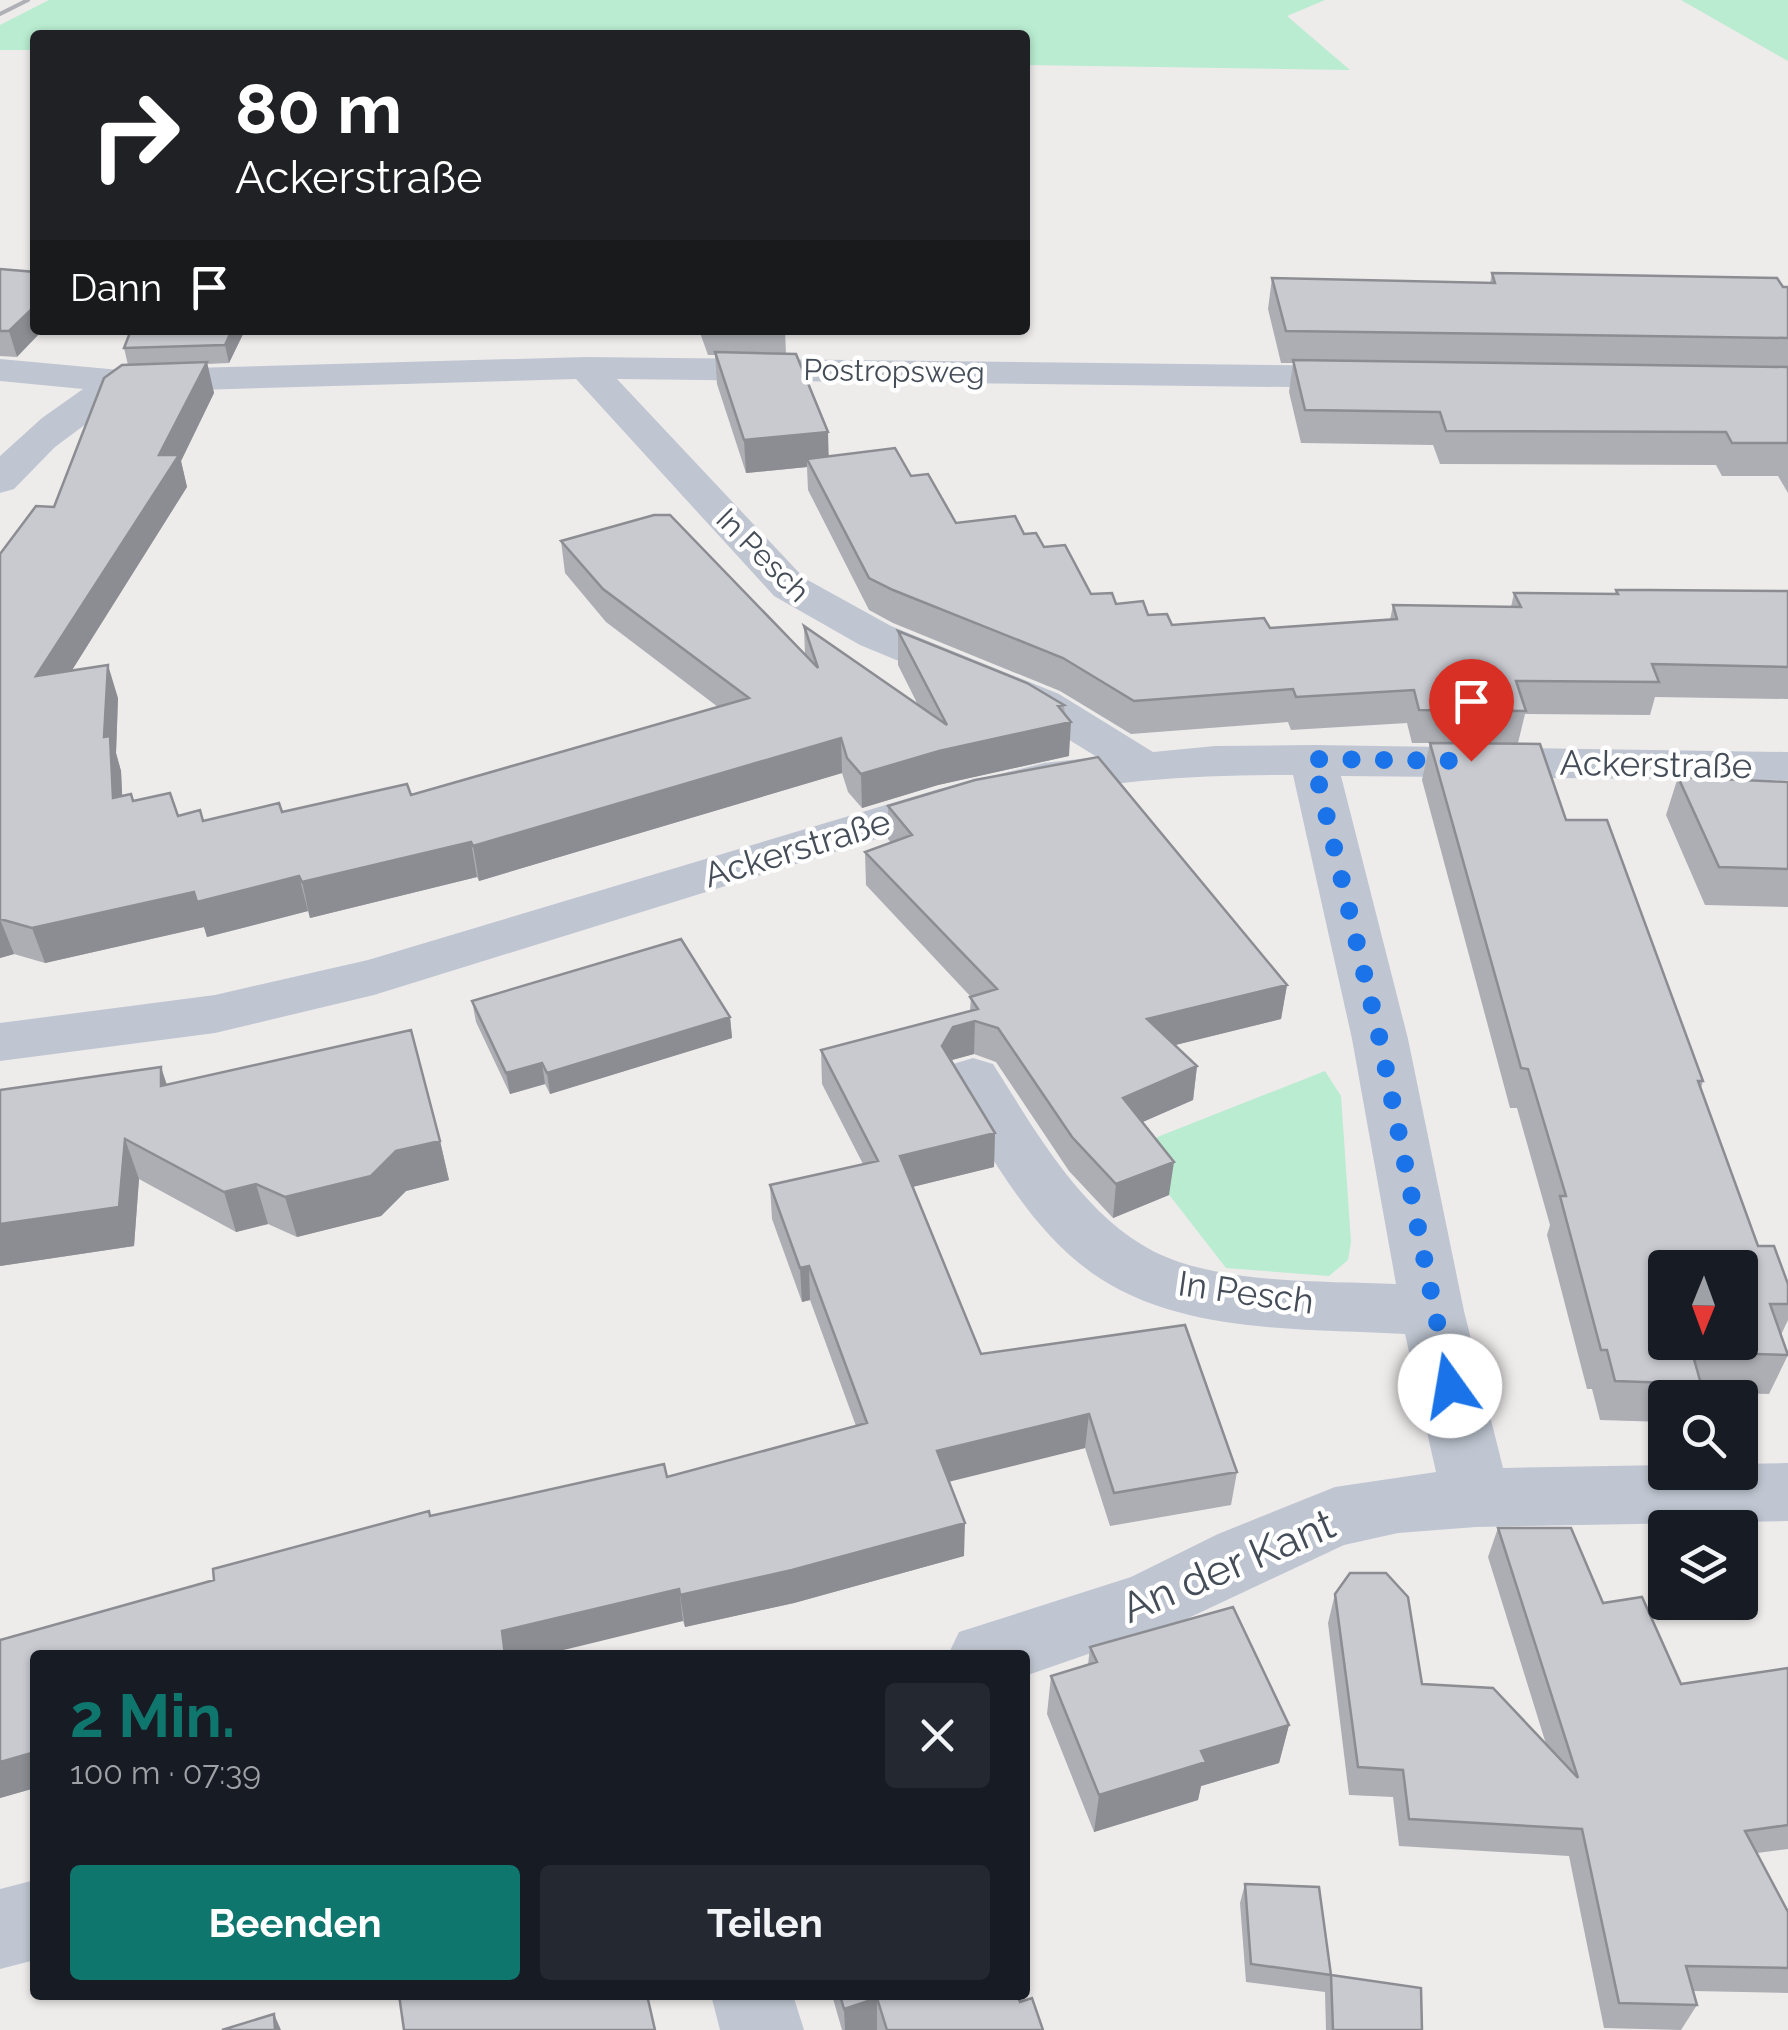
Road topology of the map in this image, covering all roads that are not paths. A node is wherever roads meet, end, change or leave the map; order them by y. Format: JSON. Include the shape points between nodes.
{"nodes":[{"id":1,"x":586,"y":368,"type":"junction"},
{"id":2,"x":0,"y":370,"type":"edge"},
{"id":3,"x":1402,"y":378,"type":"edge"},
{"id":4,"x":120,"y":381,"type":"junction"},
{"id":5,"x":0,"y":480,"type":"edge"},
{"id":6,"x":1313,"y":759,"type":"junction"},
{"id":7,"x":1141,"y":766,"type":"junction"},
{"id":8,"x":1788,"y":766,"type":"edge"},
{"id":9,"x":0,"y":1042,"type":"edge"},
{"id":10,"x":973,"y":1078,"type":"dead end"},
{"id":11,"x":1432,"y":1312,"type":"junction"},
{"id":12,"x":1788,"y":1492,"type":"edge"},
{"id":13,"x":1476,"y":1498,"type":"junction"},
{"id":14,"x":1002,"y":1650,"type":"edge"},
{"id":15,"x":30,"y":1921,"type":"edge"},
{"id":16,"x":0,"y":1929,"type":"edge"},
{"id":17,"x":753,"y":2000,"type":"edge"},
{"id":18,"x":762,"y":2030,"type":"edge"}],
"edges":[{"from":1,"to":3,"type":"street","name":"Postropsweg"},
{"from":1,"to":4,"type":"street","name":"Postropsweg"},
{"from":1,"to":7,"type":"street","name":"In Pesch","via":[[805,599],[864,632],[1031,698]]},
{"from":2,"to":4,"type":"street","name":"Postropsweg"},
{"from":4,"to":5,"type":"street","via":[[51,428]]},
{"from":6,"to":7,"type":"street","name":"Ackerstraße"},
{"from":6,"to":8,"type":"street","name":"Ackerstraße"},
{"from":6,"to":11,"type":"street","via":[[1380,1040]]},
{"from":7,"to":9,"type":"street","name":"Ackerstraße","via":[[1044,777],[956,799],[374,977],[215,1014]]},
{"from":10,"to":11,"type":"street","name":"In Pesch","via":[[1030,1168],[1099,1244],[1139,1272],[1186,1289]]},
{"from":11,"to":13,"type":"street"},
{"from":12,"to":13,"type":"street","name":"An der Kant"},
{"from":13,"to":14,"type":"street","name":"An der Kant","via":[[1335,1517],[1155,1600]]},
{"from":15,"to":16,"type":"street"},
{"from":17,"to":18,"type":"street"}]}
